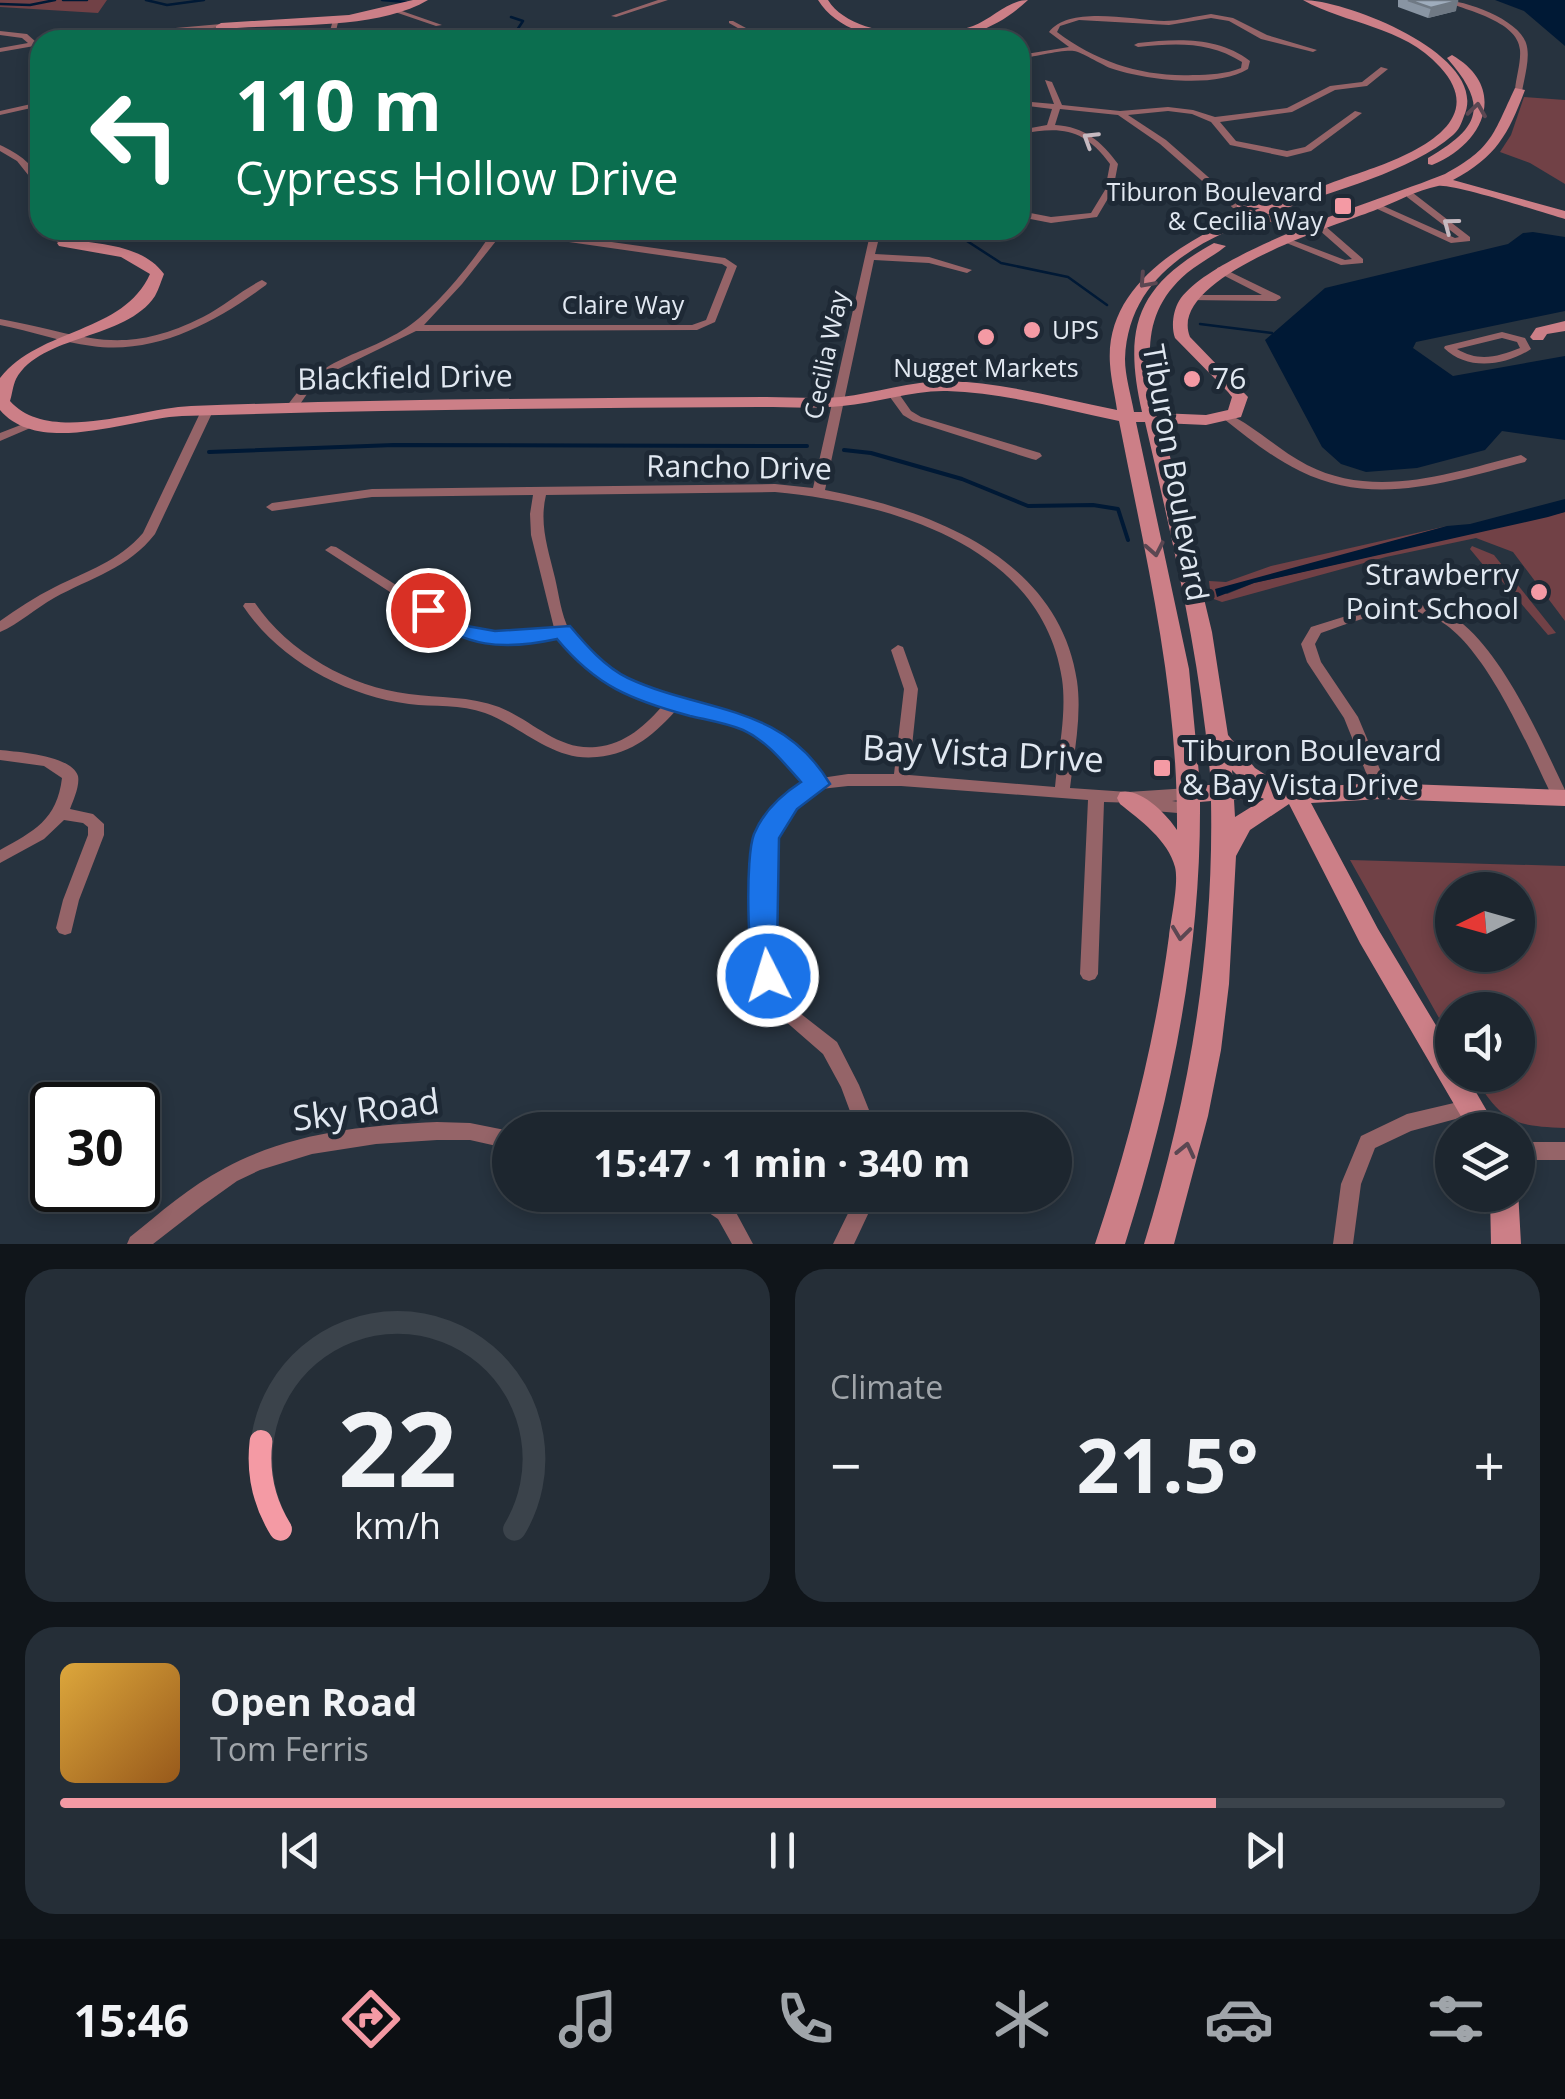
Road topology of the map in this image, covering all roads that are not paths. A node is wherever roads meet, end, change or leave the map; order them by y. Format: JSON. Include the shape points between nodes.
{"nodes":[{"id":1,"x":423,"y":0,"type":"edge"},
{"id":2,"x":664,"y":0,"type":"edge"},
{"id":3,"x":824,"y":0,"type":"edge"},
{"id":4,"x":932,"y":0,"type":"edge"},
{"id":5,"x":1023,"y":0,"type":"edge"},
{"id":6,"x":1308,"y":0,"type":"edge"},
{"id":7,"x":1326,"y":0,"type":"edge"},
{"id":8,"x":1445,"y":0,"type":"edge"},
{"id":9,"x":917,"y":2,"type":"edge"},
{"id":10,"x":396,"y":11,"type":"junction"},
{"id":11,"x":614,"y":16,"type":"dead end"},
{"id":12,"x":336,"y":18,"type":"junction"},
{"id":13,"x":731,"y":22,"type":"dead end"},
{"id":14,"x":438,"y":25,"type":"dead end"},
{"id":15,"x":221,"y":26,"type":"junction"},
{"id":16,"x":176,"y":30,"type":"edge"},
{"id":17,"x":221,"y":30,"type":"edge"},
{"id":18,"x":333,"y":30,"type":"edge"},
{"id":19,"x":746,"y":30,"type":"edge"},
{"id":20,"x":872,"y":30,"type":"edge"},
{"id":21,"x":972,"y":30,"type":"edge"},
{"id":22,"x":0,"y":33,"type":"edge"},
{"id":23,"x":30,"y":40,"type":"edge"},
{"id":24,"x":30,"y":44,"type":"edge"},
{"id":25,"x":1138,"y":45,"type":"dead end"},
{"id":26,"x":1073,"y":49,"type":"junction"},
{"id":27,"x":0,"y":50,"type":"edge"},
{"id":28,"x":1313,"y":50,"type":"dead end"},
{"id":29,"x":1030,"y":55,"type":"edge"},
{"id":30,"x":1384,"y":69,"type":"dead end"},
{"id":31,"x":1048,"y":82,"type":"dead end"},
{"id":32,"x":1519,"y":90,"type":"joint"},
{"id":33,"x":1030,"y":103,"type":"edge"},
{"id":34,"x":1058,"y":104,"type":"junction"},
{"id":35,"x":30,"y":106,"type":"edge"},
{"id":36,"x":1358,"y":112,"type":"dead end"},
{"id":37,"x":0,"y":113,"type":"edge"},
{"id":38,"x":1120,"y":113,"type":"junction"},
{"id":39,"x":1214,"y":120,"type":"junction"},
{"id":40,"x":1050,"y":125,"type":"junction"},
{"id":41,"x":1030,"y":130,"type":"edge"},
{"id":42,"x":0,"y":148,"type":"edge"},
{"id":43,"x":30,"y":172,"type":"edge"},
{"id":44,"x":1445,"y":182,"type":"junction"},
{"id":45,"x":1410,"y":195,"type":"junction"},
{"id":46,"x":1237,"y":204,"type":"junction"},
{"id":47,"x":1290,"y":204,"type":"junction"},
{"id":48,"x":1378,"y":207,"type":"junction"},
{"id":49,"x":1565,"y":214,"type":"edge"},
{"id":50,"x":1030,"y":216,"type":"edge"},
{"id":51,"x":1268,"y":217,"type":"junction"},
{"id":52,"x":1321,"y":227,"type":"junction"},
{"id":53,"x":1226,"y":229,"type":"junction"},
{"id":54,"x":60,"y":240,"type":"edge"},
{"id":55,"x":70,"y":240,"type":"edge"},
{"id":56,"x":492,"y":240,"type":"edge"},
{"id":57,"x":576,"y":240,"type":"edge"},
{"id":58,"x":874,"y":240,"type":"edge"},
{"id":59,"x":1284,"y":240,"type":"junction"},
{"id":60,"x":64,"y":243,"type":"junction"},
{"id":61,"x":870,"y":257,"type":"junction"},
{"id":62,"x":968,"y":270,"type":"dead end"},
{"id":63,"x":1220,"y":270,"type":"junction"},
{"id":64,"x":262,"y":283,"type":"dead end"},
{"id":65,"x":1191,"y":298,"type":"junction"},
{"id":66,"x":0,"y":322,"type":"edge"},
{"id":67,"x":1565,"y":326,"type":"edge"},
{"id":68,"x":414,"y":328,"type":"junction"},
{"id":69,"x":1565,"y":336,"type":"edge"},
{"id":70,"x":70,"y":337,"type":"junction"},
{"id":71,"x":1530,"y":339,"type":"junction"},
{"id":72,"x":893,"y":393,"type":"junction"},
{"id":73,"x":839,"y":402,"type":"junction"},
{"id":74,"x":292,"y":408,"type":"junction"},
{"id":75,"x":207,"y":411,"type":"junction"},
{"id":76,"x":1128,"y":416,"type":"junction"},
{"id":77,"x":1228,"y":417,"type":"junction"},
{"id":78,"x":1152,"y":418,"type":"junction"},
{"id":79,"x":31,"y":424,"type":"junction"},
{"id":80,"x":0,"y":438,"type":"edge"},
{"id":81,"x":1036,"y":456,"type":"dead end"},
{"id":82,"x":1521,"y":459,"type":"dead end"},
{"id":83,"x":819,"y":490,"type":"junction"},
{"id":84,"x":540,"y":493,"type":"junction"},
{"id":85,"x":272,"y":507,"type":"dead end"},
{"id":86,"x":332,"y":550,"type":"dead end"},
{"id":87,"x":250,"y":606,"type":"dead end"},
{"id":88,"x":0,"y":628,"type":"edge"},
{"id":89,"x":562,"y":631,"type":"junction"},
{"id":90,"x":898,"y":650,"type":"dead end"},
{"id":91,"x":674,"y":703,"type":"junction"},
{"id":92,"x":1217,"y":728,"type":"junction"},
{"id":93,"x":0,"y":754,"type":"edge"},
{"id":94,"x":901,"y":780,"type":"junction"},
{"id":95,"x":817,"y":784,"type":"junction"},
{"id":96,"x":1062,"y":791,"type":"junction"},
{"id":97,"x":1381,"y":791,"type":"junction"},
{"id":98,"x":1096,"y":794,"type":"junction"},
{"id":99,"x":1128,"y":798,"type":"junction"},
{"id":100,"x":1563,"y":798,"type":"edge"},
{"id":101,"x":1222,"y":799,"type":"junction"},
{"id":102,"x":1285,"y":799,"type":"junction"},
{"id":103,"x":1189,"y":801,"type":"junction"},
{"id":104,"x":62,"y":814,"type":"junction"},
{"id":105,"x":0,"y":858,"type":"edge"},
{"id":106,"x":1187,"y":868,"type":"junction"},
{"id":107,"x":1222,"y":872,"type":"junction"},
{"id":108,"x":66,"y":928,"type":"dead end"},
{"id":109,"x":1089,"y":974,"type":"dead end"},
{"id":110,"x":860,"y":1112,"type":"edge"},
{"id":111,"x":1474,"y":1112,"type":"edge"},
{"id":112,"x":1435,"y":1121,"type":"edge"},
{"id":113,"x":492,"y":1136,"type":"edge"},
{"id":114,"x":1565,"y":1150,"type":"edge"},
{"id":115,"x":1535,"y":1151,"type":"edge"},
{"id":116,"x":726,"y":1212,"type":"edge"},
{"id":117,"x":859,"y":1212,"type":"edge"},
{"id":118,"x":1506,"y":1212,"type":"edge"},
{"id":119,"x":137,"y":1244,"type":"edge"},
{"id":120,"x":743,"y":1244,"type":"edge"},
{"id":121,"x":843,"y":1244,"type":"edge"},
{"id":122,"x":1110,"y":1244,"type":"edge"},
{"id":123,"x":1159,"y":1244,"type":"edge"},
{"id":124,"x":1344,"y":1244,"type":"edge"},
{"id":125,"x":1506,"y":1244,"type":"edge"}],
"edges":[{"from":1,"to":10,"type":"main road"},
{"from":2,"to":11,"type":"street"},
{"from":3,"to":20,"type":"main road","via":[[836,19]]},
{"from":4,"to":9,"type":"street"},
{"from":5,"to":21,"type":"main road"},
{"from":6,"to":47,"type":"main road","name":"Tiburon Boulevard","via":[[1423,48],[1454,76],[1463,106],[1452,130],[1424,152]]},
{"from":51,"to":7,"type":"main road","name":"Tiburon Boulevard","one_way":true,"via":[[1436,159],[1466,137],[1480,113],[1475,83],[1447,54],[1402,27]]},
{"from":8,"to":32,"type":"street","via":[[1519,36]]},
{"from":10,"to":12,"type":"main road"},
{"from":10,"to":14,"type":"street"},
{"from":12,"to":15,"type":"main road"},
{"from":12,"to":18,"type":"street"},
{"from":13,"to":19,"type":"street"},
{"from":15,"to":16,"type":"street"},
{"from":15,"to":17,"type":"main road"},
{"from":22,"to":23,"type":"street"},
{"from":24,"to":27,"type":"street"},
{"from":25,"to":26,"type":"street","via":[[1202,43],[1246,60],[1234,74],[1162,78],[1112,69]]},
{"from":26,"to":28,"type":"street","via":[[1054,32],[1058,24],[1212,16]]},
{"from":26,"to":29,"type":"street"},
{"from":30,"to":39,"type":"street","via":[[1368,82],[1333,88],[1289,110]]},
{"from":31,"to":34,"type":"street"},
{"from":32,"to":44,"type":"main road","via":[[1496,141]]},
{"from":33,"to":34,"type":"street"},
{"from":34,"to":38,"type":"street"},
{"from":34,"to":40,"type":"street"},
{"from":35,"to":37,"type":"street"},
{"from":36,"to":39,"type":"street","via":[[1308,149],[1287,154],[1233,143]]},
{"from":38,"to":39,"type":"street","via":[[1168,109]]},
{"from":38,"to":46,"type":"street"},
{"from":40,"to":41,"type":"street"},
{"from":50,"to":40,"type":"street","one_way":true,"via":[[1094,216],[1110,190],[1114,164],[1100,143]]},
{"from":42,"to":43,"type":"street"},
{"from":44,"to":45,"type":"main road"},
{"from":44,"to":49,"type":"main road"},
{"from":45,"to":48,"type":"main road"},
{"from":48,"to":45,"type":"street","one_way":true,"via":[[1454,241],[1468,239]]},
{"from":46,"to":47,"type":"main road"},
{"from":46,"to":51,"type":"street"},
{"from":46,"to":53,"type":"main road"},
{"from":47,"to":51,"type":"main road","name":"Tiburon Boulevard"},
{"from":48,"to":52,"type":"main road"},
{"from":51,"to":53,"type":"main road","name":"Tiburon Boulevard"},
{"from":51,"to":78,"type":"main road","name":"Tiburon Boulevard","via":[[1197,258],[1154,300],[1138,352]]},
{"from":52,"to":59,"type":"main road"},
{"from":52,"to":59,"type":"street","via":[[1360,260],[1343,262]]},
{"from":53,"to":76,"type":"main road","name":"Tiburon Boulevard","one_way":true,"via":[[1165,262],[1127,306],[1116,350]]},
{"from":54,"to":60,"type":"street"},
{"from":55,"to":60,"type":"main road"},
{"from":56,"to":68,"type":"street"},
{"from":57,"to":68,"type":"street","name":"Claire Way","via":[[732,266],[710,322],[693,328]]},
{"from":58,"to":61,"type":"street","name":"Cecilia Way"},
{"from":59,"to":63,"type":"main road"},
{"from":60,"to":70,"type":"main road","via":[[125,253],[156,274],[138,304]]},
{"from":61,"to":62,"type":"street"},
{"from":61,"to":73,"type":"street","name":"Cecilia Way"},
{"from":63,"to":65,"type":"main road"},
{"from":63,"to":65,"type":"street","via":[[1276,298]]},
{"from":64,"to":70,"type":"street","via":[[238,302],[159,338],[99,344]]},
{"from":65,"to":77,"type":"main road","via":[[1180,332],[1238,394],[1239,408]]},
{"from":66,"to":70,"type":"street"},
{"from":67,"to":71,"type":"main road"},
{"from":68,"to":74,"type":"street","via":[[319,374],[303,386]]},
{"from":69,"to":71,"type":"main road"},
{"from":70,"to":79,"type":"main road","via":[[24,360],[2,387],[4,408]]},
{"from":71,"to":71,"type":"street","via":[[1498,335],[1449,348],[1478,362],[1523,351]]},
{"from":72,"to":73,"type":"main road","name":"Blackfield Drive"},
{"from":72,"to":76,"type":"main road","name":"Blackfield Drive","via":[[970,387]]},
{"from":72,"to":81,"type":"street","via":[[917,419]]},
{"from":73,"to":74,"type":"main road","name":"Blackfield Drive"},
{"from":73,"to":83,"type":"street","name":"Cecilia Way"},
{"from":74,"to":75,"type":"main road","name":"Blackfield Drive"},
{"from":75,"to":79,"type":"main road","name":"Blackfield Drive","via":[[70,427]]},
{"from":75,"to":88,"type":"street","via":[[138,548]]},
{"from":76,"to":78,"type":"main road","name":"Blackfield Drive"},
{"from":76,"to":103,"type":"main road","name":"Tiburon Boulevard","one_way":true,"via":[[1175,651]]},
{"from":77,"to":78,"type":"main road","name":"Blackfield Drive"},
{"from":77,"to":82,"type":"street","via":[[1300,468],[1357,486],[1407,487]]},
{"from":78,"to":92,"type":"main road","name":"Tiburon Boulevard"},
{"from":79,"to":80,"type":"street"},
{"from":83,"to":84,"type":"street","name":"Rancho Drive"},
{"from":83,"to":96,"type":"street","name":"Rancho Drive","via":[[914,515],[959,537],[1008,567],[1042,606],[1070,677]]},
{"from":84,"to":85,"type":"street","name":"Rancho Drive","via":[[372,493]]},
{"from":84,"to":89,"type":"street","via":[[536,531]]},
{"from":86,"to":89,"type":"street","via":[[460,631],[495,639]]},
{"from":87,"to":91,"type":"street","via":[[260,625],[353,683],[390,696],[480,706],[560,750],[597,753],[643,738]]},
{"from":89,"to":91,"type":"street","via":[[616,682]]},
{"from":90,"to":94,"type":"street","via":[[910,689]]},
{"from":91,"to":95,"type":"street","via":[[750,724],[779,741]]},
{"from":92,"to":101,"type":"main road","name":"Tiburon Boulevard"},
{"from":92,"to":102,"type":"main road","via":[[1246,774]]},
{"from":93,"to":104,"type":"street","via":[[48,761],[70,776]]},
{"from":94,"to":95,"type":"street","name":"Bay Vista Drive"},
{"from":94,"to":96,"type":"street","name":"Bay Vista Drive"},
{"from":95,"to":110,"type":"street","via":[[788,803],[765,837],[763,953],[790,1016],[830,1048]]},
{"from":96,"to":98,"type":"street","name":"Bay Vista Drive"},
{"from":97,"to":100,"type":"main road"},
{"from":97,"to":100,"type":"street","via":[[1351,717],[1308,644],[1316,630],[1407,607],[1445,616],[1477,650],[1518,708]]},
{"from":97,"to":102,"type":"main road"},
{"from":98,"to":99,"type":"street","name":"Bay Vista Drive"},
{"from":98,"to":109,"type":"street"},
{"from":99,"to":103,"type":"street","name":"Bay Vista Drive","via":[[1156,808]]},
{"from":99,"to":106,"type":"main road","via":[[1170,834]]},
{"from":101,"to":102,"type":"main road"},
{"from":101,"to":103,"type":"main road"},
{"from":101,"to":107,"type":"main road","name":"Tiburon Boulevard"},
{"from":102,"to":107,"type":"main road","via":[[1236,830]]},
{"from":102,"to":111,"type":"main road"},
{"from":103,"to":106,"type":"main road","name":"Tiburon Boulevard"},
{"from":104,"to":105,"type":"street"},
{"from":104,"to":108,"type":"street","via":[[96,824]]},
{"from":106,"to":122,"type":"main road","name":"Tiburon Boulevard","one_way":true,"via":[[1160,1065]]},
{"from":123,"to":107,"type":"main road","name":"Tiburon Boulevard","one_way":true,"via":[[1205,1056]]},
{"from":112,"to":124,"type":"street","via":[[1408,1123],[1368,1142],[1351,1184]]},
{"from":113,"to":119,"type":"street","name":"Sky Road","via":[[432,1132],[280,1152],[231,1174]]},
{"from":114,"to":115,"type":"street"},
{"from":116,"to":120,"type":"street"},
{"from":117,"to":121,"type":"street"},
{"from":118,"to":125,"type":"main road"}]}
